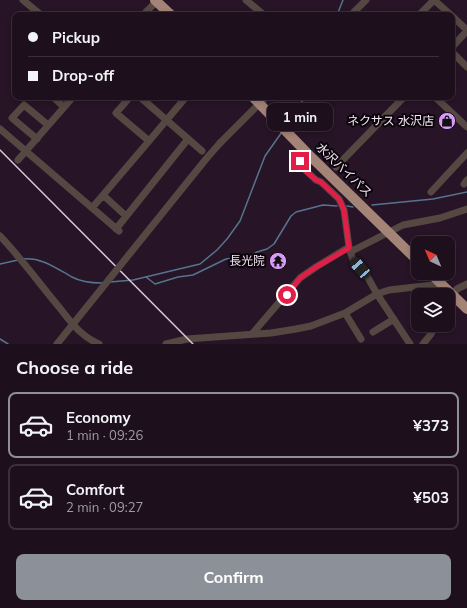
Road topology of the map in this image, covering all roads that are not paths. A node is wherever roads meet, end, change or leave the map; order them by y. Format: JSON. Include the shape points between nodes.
{"nodes":[{"id":1,"x":23,"y":0,"type":"edge"},
{"id":2,"x":246,"y":0,"type":"edge"},
{"id":3,"x":366,"y":0,"type":"edge"},
{"id":4,"x":434,"y":0,"type":"edge"},
{"id":5,"x":156,"y":1,"type":"edge"},
{"id":6,"x":37,"y":12,"type":"edge"},
{"id":7,"x":146,"y":12,"type":"edge"},
{"id":8,"x":167,"y":12,"type":"edge"},
{"id":9,"x":260,"y":12,"type":"edge"},
{"id":10,"x":354,"y":12,"type":"edge"},
{"id":11,"x":422,"y":12,"type":"edge"},
{"id":12,"x":447,"y":12,"type":"edge"},
{"id":13,"x":455,"y":20,"type":"edge"},
{"id":14,"x":467,"y":31,"type":"edge"},
{"id":15,"x":455,"y":44,"type":"edge"},
{"id":16,"x":455,"y":55,"type":"edge"},
{"id":17,"x":467,"y":67,"type":"edge"},
{"id":18,"x":56,"y":100,"type":"edge"},
{"id":19,"x":70,"y":100,"type":"edge"},
{"id":20,"x":127,"y":100,"type":"edge"},
{"id":21,"x":146,"y":100,"type":"edge"},
{"id":22,"x":183,"y":100,"type":"edge"},
{"id":23,"x":259,"y":100,"type":"edge"},
{"id":24,"x":261,"y":100,"type":"edge"},
{"id":25,"x":401,"y":100,"type":"edge"},
{"id":26,"x":438,"y":100,"type":"edge"},
{"id":27,"x":64,"y":107,"type":"junction"},
{"id":28,"x":166,"y":120,"type":"junction"},
{"id":29,"x":48,"y":125,"type":"junction"},
{"id":30,"x":467,"y":127,"type":"edge"},
{"id":31,"x":0,"y":129,"type":"edge"},
{"id":32,"x":37,"y":139,"type":"junction"},
{"id":33,"x":188,"y":139,"type":"junction"},
{"id":34,"x":149,"y":141,"type":"junction"},
{"id":35,"x":26,"y":151,"type":"junction"},
{"id":36,"x":202,"y":151,"type":"dead end"},
{"id":37,"x":308,"y":153,"type":"junction"},
{"id":38,"x":467,"y":153,"type":"edge"},
{"id":39,"x":18,"y":160,"type":"dead end"},
{"id":40,"x":336,"y":167,"type":"dead end"},
{"id":41,"x":430,"y":192,"type":"dead end"},
{"id":42,"x":103,"y":196,"type":"junction"},
{"id":43,"x":92,"y":208,"type":"junction"},
{"id":44,"x":467,"y":209,"type":"edge"},
{"id":45,"x":126,"y":216,"type":"junction"},
{"id":46,"x":389,"y":232,"type":"junction"},
{"id":47,"x":0,"y":236,"type":"edge"},
{"id":48,"x":350,"y":250,"type":"junction"},
{"id":49,"x":411,"y":254,"type":"edge"},
{"id":50,"x":438,"y":280,"type":"edge"},
{"id":51,"x":442,"y":284,"type":"junction"},
{"id":52,"x":467,"y":284,"type":"edge"},
{"id":53,"x":444,"y":288,"type":"edge"},
{"id":54,"x":455,"y":291,"type":"edge"},
{"id":55,"x":377,"y":294,"type":"junction"},
{"id":56,"x":455,"y":301,"type":"edge"},
{"id":57,"x":467,"y":309,"type":"edge"},
{"id":58,"x":345,"y":314,"type":"junction"},
{"id":59,"x":394,"y":319,"type":"junction"},
{"id":60,"x":373,"y":332,"type":"dead end"},
{"id":61,"x":432,"y":332,"type":"edge"},
{"id":62,"x":252,"y":334,"type":"junction"},
{"id":63,"x":361,"y":339,"type":"dead end"},
{"id":64,"x":95,"y":343,"type":"edge"},
{"id":65,"x":58,"y":344,"type":"edge"},
{"id":66,"x":166,"y":344,"type":"edge"},
{"id":67,"x":410,"y":344,"type":"edge"},
{"id":68,"x":423,"y":344,"type":"edge"}],
"edges":[{"from":1,"to":6,"type":"street"},
{"from":2,"to":9,"type":"street"},
{"from":3,"to":10,"type":"street"},
{"from":4,"to":11,"type":"street"},
{"from":4,"to":12,"type":"street"},
{"from":5,"to":7,"type":"street"},
{"from":5,"to":8,"type":"highway"},
{"from":13,"to":14,"type":"street"},
{"from":14,"to":15,"type":"street"},
{"from":16,"to":17,"type":"street"},
{"from":18,"to":27,"type":"street"},
{"from":19,"to":27,"type":"street"},
{"from":20,"to":34,"type":"street","via":[[116,113]]},
{"from":21,"to":28,"type":"street"},
{"from":22,"to":28,"type":"street"},
{"from":23,"to":65,"type":"street","bridge":true,"via":[[206,159]]},
{"from":24,"to":37,"type":"highway","name":"水沢バイパス","via":[[277,122]]},
{"from":25,"to":40,"type":"street"},
{"from":26,"to":30,"type":"street"},
{"from":27,"to":29,"type":"street"},
{"from":28,"to":33,"type":"street"},
{"from":28,"to":34,"type":"street"},
{"from":29,"to":32,"type":"street"},
{"from":29,"to":32,"type":"street","via":[[24,105],[12,118]]},
{"from":31,"to":35,"type":"street"},
{"from":32,"to":35,"type":"street"},
{"from":33,"to":36,"type":"street"},
{"from":33,"to":45,"type":"street"},
{"from":34,"to":42,"type":"street"},
{"from":35,"to":39,"type":"street"},
{"from":35,"to":43,"type":"street"},
{"from":37,"to":46,"type":"highway","name":"水沢バイパス"},
{"from":37,"to":48,"type":"street","via":[[300,161],[300,166],[339,199],[344,210]]},
{"from":38,"to":41,"type":"street"},
{"from":42,"to":43,"type":"street"},
{"from":42,"to":45,"type":"street"},
{"from":43,"to":45,"type":"street","via":[[117,230]]},
{"from":44,"to":46,"type":"street","via":[[440,218],[403,225]]},
{"from":46,"to":48,"type":"street"},
{"from":46,"to":49,"type":"highway","name":"水沢バイパス"},
{"from":47,"to":64,"type":"street","via":[[84,336]]},
{"from":48,"to":55,"type":"street","via":[[353,260],[367,276]]},
{"from":48,"to":62,"type":"street","via":[[300,278]]},
{"from":50,"to":51,"type":"highway"},
{"from":51,"to":53,"type":"highway"},
{"from":51,"to":55,"type":"street","via":[[389,290]]},
{"from":52,"to":54,"type":"street"},
{"from":55,"to":58,"type":"street"},
{"from":55,"to":59,"type":"street"},
{"from":56,"to":57,"type":"highway"},
{"from":58,"to":62,"type":"street","via":[[311,326],[282,332]]},
{"from":58,"to":63,"type":"street"},
{"from":59,"to":60,"type":"street"},
{"from":59,"to":67,"type":"street"},
{"from":61,"to":68,"type":"street"},
{"from":62,"to":66,"type":"street","via":[[188,339]]}]}
